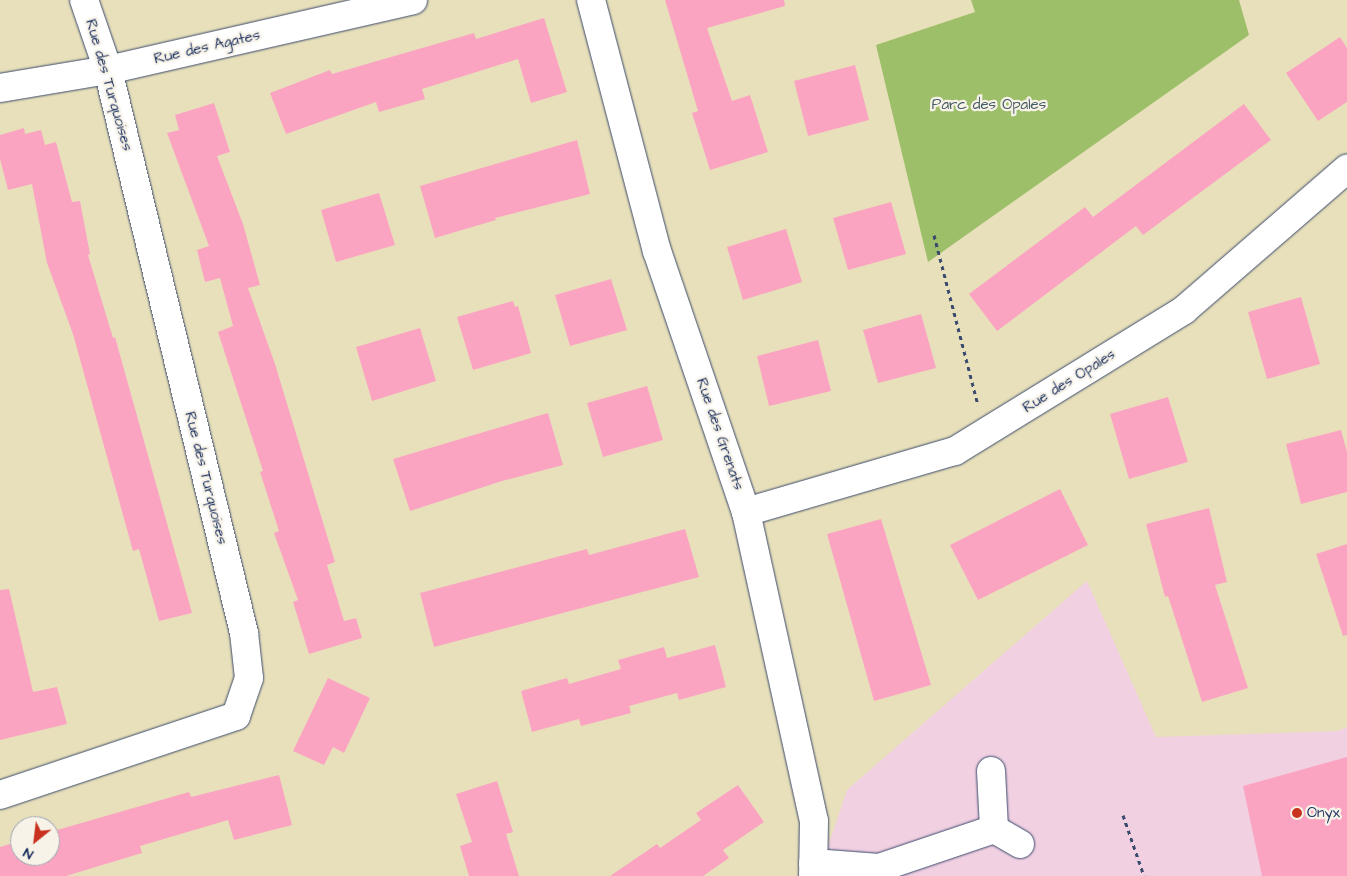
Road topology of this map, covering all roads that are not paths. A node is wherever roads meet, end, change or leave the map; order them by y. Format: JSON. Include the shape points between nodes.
{"nodes":[{"id":1,"x":84,"y":0,"type":"edge"},
{"id":2,"x":413,"y":0,"type":"edge"},
{"id":3,"x":590,"y":0,"type":"edge"},
{"id":4,"x":108,"y":70,"type":"junction"},
{"id":5,"x":0,"y":88,"type":"edge"},
{"id":6,"x":1347,"y":169,"type":"edge"},
{"id":7,"x":746,"y":512,"type":"junction"},
{"id":8,"x":991,"y":772,"type":"dead end"},
{"id":9,"x":0,"y":796,"type":"edge"},
{"id":10,"x":994,"y":829,"type":"junction"},
{"id":11,"x":1020,"y":844,"type":"dead end"},
{"id":12,"x":813,"y":869,"type":"edge"},
{"id":13,"x":878,"y":872,"type":"edge"}],
"edges":[{"from":1,"to":4,"type":"street","name":"Rue des Turquoises"},
{"from":2,"to":4,"type":"street","name":"Rue des Agates"},
{"from":3,"to":7,"type":"street","name":"Rue des Grenats","via":[[657,251]]},
{"from":4,"to":5,"type":"street","name":"Rue des Agates"},
{"from":4,"to":9,"type":"street","name":"Rue des Turquoises","via":[[244,633],[249,678],[236,716]]},
{"from":6,"to":7,"type":"street","name":"Rue des Opales","via":[[1184,310],[955,451]]},
{"from":7,"to":12,"type":"street","name":"Rue des Grenats","via":[[814,821]]},
{"from":8,"to":10,"type":"street"},
{"from":10,"to":11,"type":"street"},
{"from":10,"to":13,"type":"street"},
{"from":12,"to":13,"type":"street"}]}
